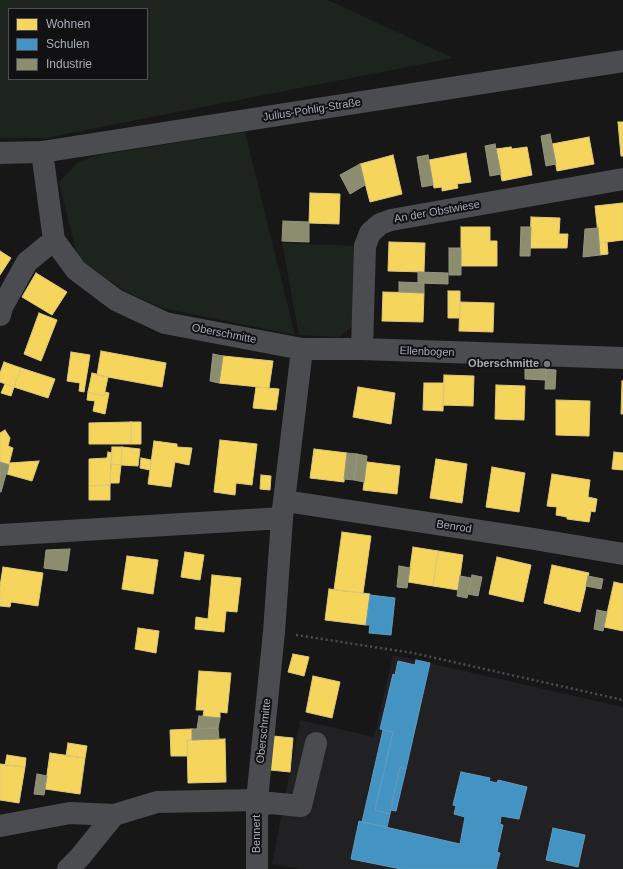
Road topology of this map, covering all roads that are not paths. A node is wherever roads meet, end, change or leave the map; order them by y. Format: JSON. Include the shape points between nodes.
{"nodes":[{"id":1,"x":623,"y":62,"type":"edge"},
{"id":2,"x":42,"y":152,"type":"junction"},
{"id":3,"x":0,"y":153,"type":"edge"},
{"id":4,"x":623,"y":179,"type":"edge"},
{"id":5,"x":54,"y":240,"type":"junction"},
{"id":6,"x":0,"y":315,"type":"edge"},
{"id":7,"x":302,"y":349,"type":"junction"},
{"id":8,"x":362,"y":349,"type":"junction"},
{"id":9,"x":623,"y":358,"type":"edge"},
{"id":10,"x":283,"y":510,"type":"junction"},
{"id":11,"x":0,"y":535,"type":"edge"},
{"id":12,"x":623,"y":554,"type":"edge"},
{"id":13,"x":316,"y":743,"type":"dead end"},
{"id":14,"x":257,"y":803,"type":"junction"},
{"id":15,"x":114,"y":815,"type":"junction"},
{"id":16,"x":0,"y":826,"type":"edge"},
{"id":17,"x":68,"y":869,"type":"edge"},
{"id":18,"x":257,"y":869,"type":"edge"}],
"edges":[{"from":1,"to":2,"type":"street","name":"Julius-Pohlig-Straße"},
{"from":2,"to":3,"type":"street","name":"Julius-Pohlig-Straße"},
{"from":2,"to":5,"type":"street","name":"Oberschmitte"},
{"from":4,"to":8,"type":"street","name":"An der Obstwiese","via":[[380,224],[370,233],[365,246]]},
{"from":5,"to":6,"type":"street","via":[[27,262]]},
{"from":5,"to":7,"type":"street","name":"Oberschmitte","via":[[76,270],[116,300],[165,322]]},
{"from":7,"to":8,"type":"street","name":"Ellenbogen"},
{"from":7,"to":10,"type":"street","name":"Oberschmitte"},
{"from":8,"to":9,"type":"street","name":"Ellenbogen"},
{"from":10,"to":11,"type":"street"},
{"from":10,"to":12,"type":"street","name":"Benrod","via":[[534,539]]},
{"from":10,"to":14,"type":"street","name":"Oberschmitte"},
{"from":13,"to":14,"type":"street","via":[[301,806]]},
{"from":14,"to":15,"type":"street","via":[[157,802]]},
{"from":14,"to":18,"type":"street","name":"Bennert"},
{"from":15,"to":16,"type":"street","via":[[70,813]]},
{"from":15,"to":17,"type":"street"}]}
